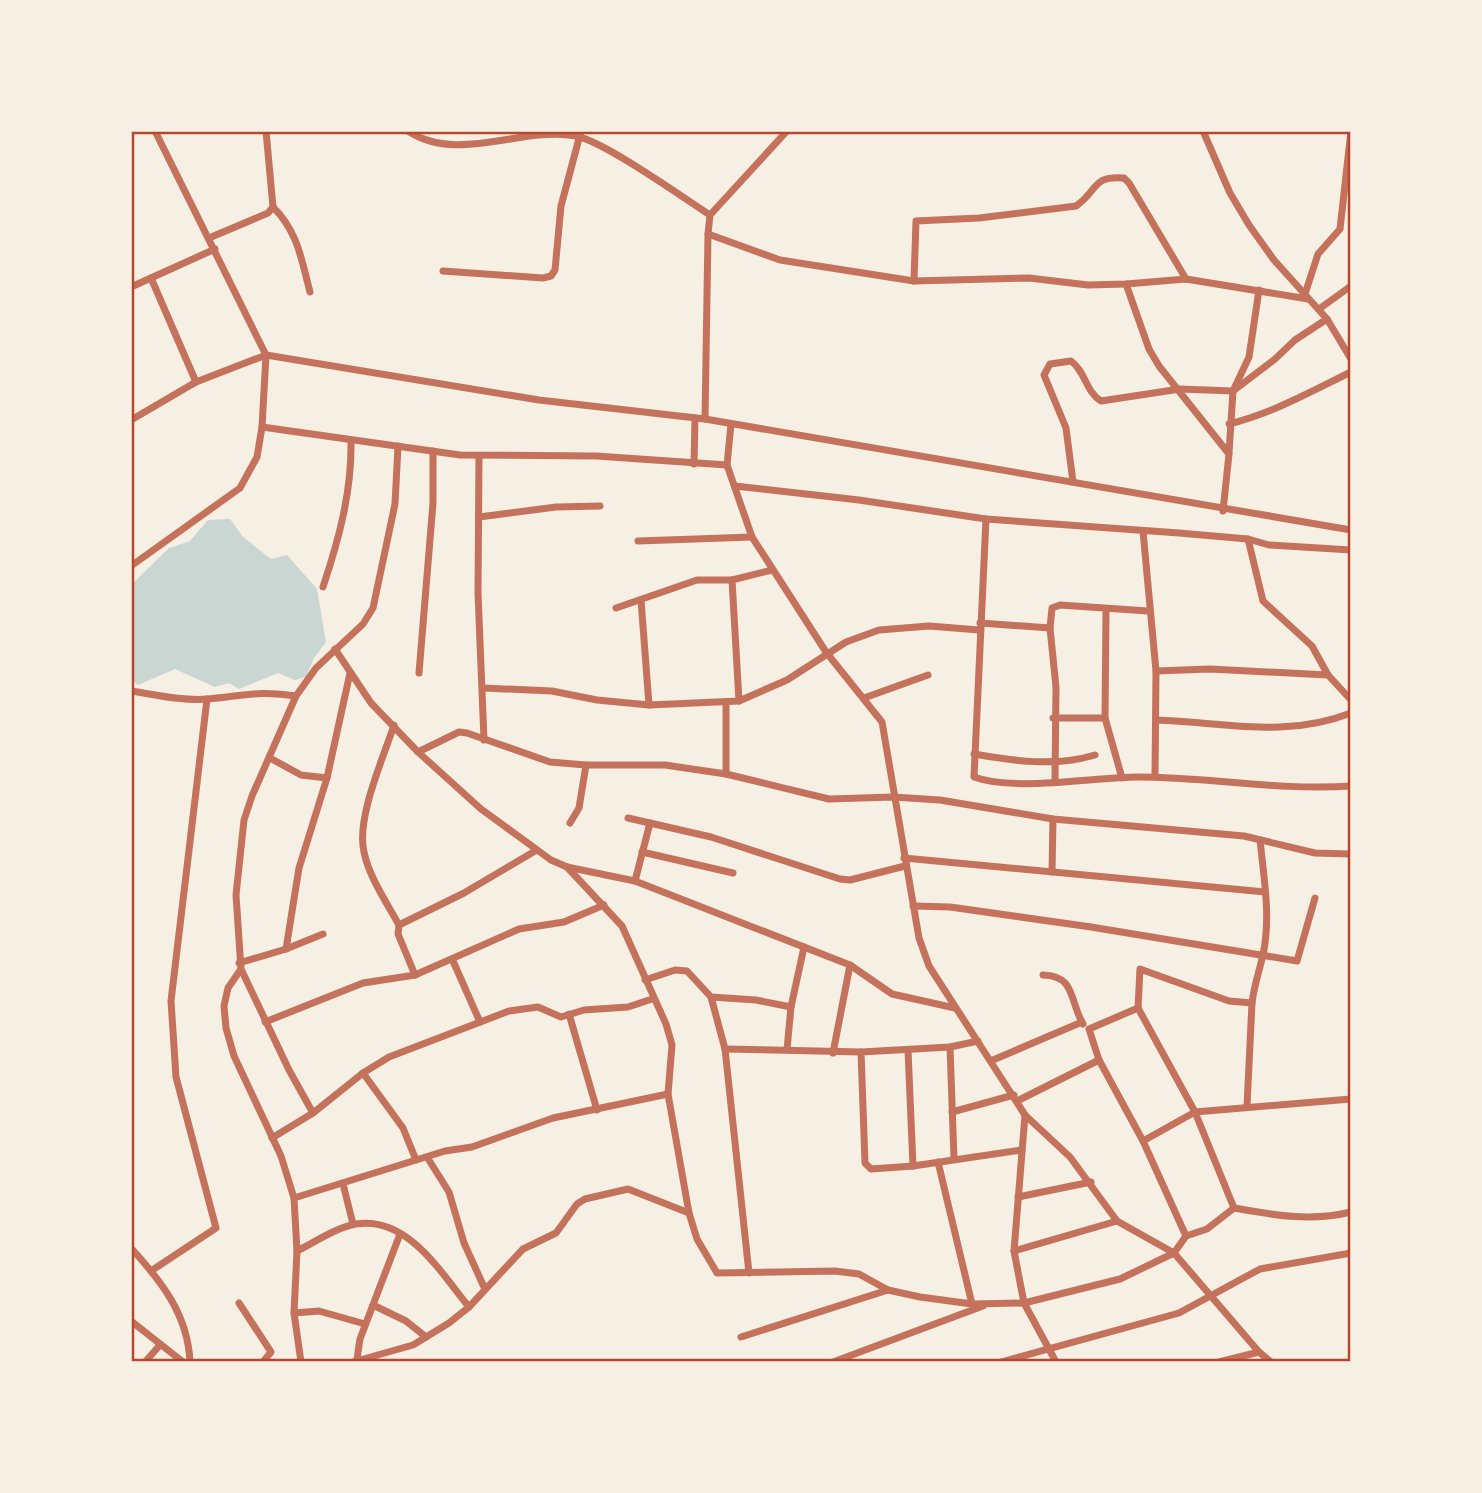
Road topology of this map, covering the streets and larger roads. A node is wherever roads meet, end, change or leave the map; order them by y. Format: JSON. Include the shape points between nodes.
{"nodes":[{"id":1,"x":155,"y":131,"type":"edge"},
{"id":2,"x":266,"y":131,"type":"edge"},
{"id":3,"x":408,"y":131,"type":"edge"},
{"id":4,"x":787,"y":131,"type":"edge"},
{"id":5,"x":1203,"y":131,"type":"edge"},
{"id":6,"x":1351,"y":131,"type":"edge"},
{"id":7,"x":545,"y":133,"type":"edge"},
{"id":8,"x":579,"y":134,"type":"edge"},
{"id":9,"x":273,"y":206,"type":"junction"},
{"id":10,"x":710,"y":215,"type":"junction"},
{"id":11,"x":708,"y":234,"type":"junction"},
{"id":12,"x":209,"y":238,"type":"junction"},
{"id":13,"x":215,"y":249,"type":"junction"},
{"id":14,"x":443,"y":271,"type":"dead end"},
{"id":15,"x":151,"y":278,"type":"junction"},
{"id":16,"x":1186,"y":279,"type":"junction"},
{"id":17,"x":914,"y":281,"type":"junction"},
{"id":18,"x":1126,"y":284,"type":"junction"},
{"id":19,"x":1351,"y":286,"type":"edge"},
{"id":20,"x":131,"y":287,"type":"edge"},
{"id":21,"x":1259,"y":290,"type":"junction"},
{"id":22,"x":310,"y":292,"type":"dead end"},
{"id":23,"x":1307,"y":296,"type":"junction"},
{"id":24,"x":1319,"y":309,"type":"junction"},
{"id":25,"x":1327,"y":319,"type":"junction"},
{"id":26,"x":266,"y":355,"type":"junction"},
{"id":27,"x":1351,"y":359,"type":"edge"},
{"id":28,"x":1351,"y":372,"type":"edge"},
{"id":29,"x":196,"y":382,"type":"junction"},
{"id":30,"x":1180,"y":389,"type":"junction"},
{"id":31,"x":1233,"y":391,"type":"junction"},
{"id":32,"x":695,"y":418,"type":"junction"},
{"id":33,"x":705,"y":419,"type":"junction"},
{"id":34,"x":131,"y":420,"type":"edge"},
{"id":35,"x":731,"y":424,"type":"junction"},
{"id":36,"x":1229,"y":424,"type":"junction"},
{"id":37,"x":262,"y":427,"type":"junction"},
{"id":38,"x":351,"y":440,"type":"junction"},
{"id":39,"x":398,"y":446,"type":"junction"},
{"id":40,"x":433,"y":451,"type":"junction"},
{"id":41,"x":1228,"y":454,"type":"junction"},
{"id":42,"x":479,"y":456,"type":"junction"},
{"id":43,"x":694,"y":464,"type":"junction"},
{"id":44,"x":727,"y":465,"type":"junction"},
{"id":45,"x":1073,"y":482,"type":"junction"},
{"id":46,"x":735,"y":486,"type":"junction"},
{"id":47,"x":600,"y":506,"type":"dead end"},
{"id":48,"x":1223,"y":510,"type":"junction"},
{"id":49,"x":479,"y":517,"type":"junction"},
{"id":50,"x":986,"y":519,"type":"junction"},
{"id":51,"x":1351,"y":530,"type":"edge"},
{"id":52,"x":1143,"y":531,"type":"junction"},
{"id":53,"x":751,"y":537,"type":"junction"},
{"id":54,"x":1248,"y":539,"type":"junction"},
{"id":55,"x":638,"y":541,"type":"dead end"},
{"id":56,"x":1351,"y":550,"type":"edge"},
{"id":57,"x":131,"y":566,"type":"edge"},
{"id":58,"x":772,"y":570,"type":"junction"},
{"id":59,"x":732,"y":580,"type":"junction"},
{"id":60,"x":323,"y":587,"type":"dead end"},
{"id":61,"x":640,"y":600,"type":"junction"},
{"id":62,"x":617,"y":608,"type":"dead end"},
{"id":63,"x":1106,"y":610,"type":"junction"},
{"id":64,"x":1148,"y":611,"type":"junction"},
{"id":65,"x":979,"y":627,"type":"junction"},
{"id":66,"x":1050,"y":628,"type":"junction"},
{"id":67,"x":335,"y":649,"type":"junction"},
{"id":68,"x":825,"y":653,"type":"junction"},
{"id":69,"x":1156,"y":671,"type":"junction"},
{"id":70,"x":350,"y":673,"type":"junction"},
{"id":71,"x":419,"y":673,"type":"dead end"},
{"id":72,"x":928,"y":675,"type":"dead end"},
{"id":73,"x":1328,"y":675,"type":"junction"},
{"id":74,"x":483,"y":688,"type":"junction"},
{"id":75,"x":131,"y":691,"type":"edge"},
{"id":76,"x":296,"y":696,"type":"junction"},
{"id":77,"x":864,"y":698,"type":"junction"},
{"id":78,"x":207,"y":699,"type":"junction"},
{"id":79,"x":1351,"y":699,"type":"edge"},
{"id":80,"x":740,"y":701,"type":"junction"},
{"id":81,"x":726,"y":702,"type":"junction"},
{"id":82,"x":649,"y":705,"type":"junction"},
{"id":83,"x":1351,"y":713,"type":"edge"},
{"id":84,"x":1053,"y":718,"type":"junction"},
{"id":85,"x":1105,"y":718,"type":"junction"},
{"id":86,"x":1156,"y":720,"type":"junction"},
{"id":87,"x":394,"y":725,"type":"junction"},
{"id":88,"x":485,"y":740,"type":"junction"},
{"id":89,"x":418,"y":752,"type":"junction"},
{"id":90,"x":974,"y":754,"type":"junction"},
{"id":91,"x":1095,"y":755,"type":"dead end"},
{"id":92,"x":270,"y":758,"type":"junction"},
{"id":93,"x":1054,"y":762,"type":"junction"},
{"id":94,"x":586,"y":765,"type":"junction"},
{"id":95,"x":726,"y":774,"type":"junction"},
{"id":96,"x":1156,"y":777,"type":"junction"},
{"id":97,"x":327,"y":778,"type":"junction"},
{"id":98,"x":1122,"y":778,"type":"junction"},
{"id":99,"x":1055,"y":782,"type":"junction"},
{"id":100,"x":1351,"y":786,"type":"edge"},
{"id":101,"x":893,"y":797,"type":"junction"},
{"id":102,"x":628,"y":818,"type":"dead end"},
{"id":103,"x":1053,"y":819,"type":"junction"},
{"id":104,"x":650,"y":822,"type":"junction"},
{"id":105,"x":570,"y":823,"type":"dead end"},
{"id":106,"x":1260,"y":841,"type":"junction"},
{"id":107,"x":535,"y":850,"type":"junction"},
{"id":108,"x":642,"y":852,"type":"junction"},
{"id":109,"x":1351,"y":854,"type":"edge"},
{"id":110,"x":904,"y":862,"type":"junction"},
{"id":111,"x":567,"y":867,"type":"junction"},
{"id":112,"x":1052,"y":872,"type":"junction"},
{"id":113,"x":733,"y":873,"type":"dead end"},
{"id":114,"x":635,"y":881,"type":"junction"},
{"id":115,"x":1265,"y":892,"type":"junction"},
{"id":116,"x":1315,"y":898,"type":"dead end"},
{"id":117,"x":604,"y":905,"type":"junction"},
{"id":118,"x":913,"y":906,"type":"junction"},
{"id":119,"x":399,"y":925,"type":"junction"},
{"id":120,"x":323,"y":934,"type":"dead end"},
{"id":121,"x":804,"y":947,"type":"junction"},
{"id":122,"x":286,"y":949,"type":"junction"},
{"id":123,"x":1263,"y":956,"type":"junction"},
{"id":124,"x":453,"y":961,"type":"junction"},
{"id":125,"x":850,"y":965,"type":"junction"},
{"id":126,"x":240,"y":966,"type":"junction"},
{"id":127,"x":415,"y":975,"type":"junction"},
{"id":128,"x":1043,"y":975,"type":"dead end"},
{"id":129,"x":645,"y":980,"type":"junction"},
{"id":130,"x":711,"y":997,"type":"junction"},
{"id":131,"x":652,"y":999,"type":"junction"},
{"id":132,"x":1252,"y":1003,"type":"junction"},
{"id":133,"x":791,"y":1007,"type":"junction"},
{"id":134,"x":955,"y":1008,"type":"junction"},
{"id":135,"x":1139,"y":1008,"type":"junction"},
{"id":136,"x":569,"y":1014,"type":"junction"},
{"id":137,"x":480,"y":1022,"type":"junction"},
{"id":138,"x":1082,"y":1022,"type":"junction"},
{"id":139,"x":265,"y":1023,"type":"junction"},
{"id":140,"x":1089,"y":1029,"type":"junction"},
{"id":141,"x":978,"y":1041,"type":"junction"},
{"id":142,"x":950,"y":1047,"type":"junction"},
{"id":143,"x":725,"y":1049,"type":"junction"},
{"id":144,"x":787,"y":1049,"type":"junction"},
{"id":145,"x":908,"y":1050,"type":"junction"},
{"id":146,"x":861,"y":1052,"type":"junction"},
{"id":147,"x":833,"y":1053,"type":"junction"},
{"id":148,"x":993,"y":1060,"type":"junction"},
{"id":149,"x":1099,"y":1060,"type":"junction"},
{"id":150,"x":363,"y":1073,"type":"junction"},
{"id":151,"x":668,"y":1094,"type":"junction"},
{"id":152,"x":1015,"y":1098,"type":"junction"},
{"id":153,"x":1351,"y":1098,"type":"edge"},
{"id":154,"x":1247,"y":1106,"type":"junction"},
{"id":155,"x":597,"y":1110,"type":"junction"},
{"id":156,"x":952,"y":1112,"type":"junction"},
{"id":157,"x":1195,"y":1112,"type":"junction"},
{"id":158,"x":313,"y":1113,"type":"junction"},
{"id":159,"x":1025,"y":1115,"type":"junction"},
{"id":160,"x":272,"y":1138,"type":"junction"},
{"id":161,"x":1143,"y":1141,"type":"junction"},
{"id":162,"x":1022,"y":1150,"type":"junction"},
{"id":163,"x":428,"y":1157,"type":"junction"},
{"id":164,"x":954,"y":1159,"type":"junction"},
{"id":165,"x":416,"y":1160,"type":"junction"},
{"id":166,"x":938,"y":1162,"type":"junction"},
{"id":167,"x":913,"y":1166,"type":"junction"},
{"id":168,"x":1091,"y":1182,"type":"junction"},
{"id":169,"x":343,"y":1184,"type":"junction"},
{"id":170,"x":1018,"y":1197,"type":"junction"},
{"id":171,"x":294,"y":1198,"type":"junction"},
{"id":172,"x":1234,"y":1208,"type":"junction"},
{"id":173,"x":1351,"y":1212,"type":"edge"},
{"id":174,"x":689,"y":1213,"type":"junction"},
{"id":175,"x":1117,"y":1222,"type":"junction"},
{"id":176,"x":353,"y":1224,"type":"junction"},
{"id":177,"x":400,"y":1234,"type":"junction"},
{"id":178,"x":1186,"y":1236,"type":"junction"},
{"id":179,"x":131,"y":1248,"type":"edge"},
{"id":180,"x":297,"y":1251,"type":"junction"},
{"id":181,"x":1014,"y":1251,"type":"junction"},
{"id":182,"x":1174,"y":1253,"type":"junction"},
{"id":183,"x":1351,"y":1253,"type":"edge"},
{"id":184,"x":151,"y":1271,"type":"junction"},
{"id":185,"x":749,"y":1273,"type":"junction"},
{"id":186,"x":485,"y":1287,"type":"junction"},
{"id":187,"x":888,"y":1290,"type":"junction"},
{"id":188,"x":1210,"y":1295,"type":"junction"},
{"id":189,"x":1024,"y":1303,"type":"junction"},
{"id":190,"x":239,"y":1304,"type":"dead end"},
{"id":191,"x":972,"y":1304,"type":"junction"},
{"id":192,"x":989,"y":1304,"type":"junction"},
{"id":193,"x":373,"y":1305,"type":"junction"},
{"id":194,"x":469,"y":1307,"type":"junction"},
{"id":195,"x":294,"y":1313,"type":"junction"},
{"id":196,"x":131,"y":1321,"type":"edge"},
{"id":197,"x":365,"y":1324,"type":"junction"},
{"id":198,"x":426,"y":1337,"type":"junction"},
{"id":199,"x":741,"y":1337,"type":"dead end"},
{"id":200,"x":160,"y":1345,"type":"junction"},
{"id":201,"x":1048,"y":1347,"type":"junction"},
{"id":202,"x":1259,"y":1352,"type":"junction"},
{"id":203,"x":355,"y":1360,"type":"edge"},
{"id":204,"x":145,"y":1362,"type":"edge"},
{"id":205,"x":183,"y":1362,"type":"edge"},
{"id":206,"x":190,"y":1362,"type":"edge"},
{"id":207,"x":264,"y":1362,"type":"edge"},
{"id":208,"x":301,"y":1362,"type":"edge"},
{"id":209,"x":833,"y":1362,"type":"edge"},
{"id":210,"x":1001,"y":1362,"type":"edge"},
{"id":211,"x":1056,"y":1362,"type":"edge"},
{"id":212,"x":1219,"y":1362,"type":"edge"},
{"id":213,"x":1272,"y":1362,"type":"edge"}],
"edges":[{"from":1,"to":12,"type":"street"},
{"from":2,"to":9,"type":"street"},
{"from":3,"to":7,"type":"street","via":[[433,143],[460,145]]},
{"from":4,"to":10,"type":"street"},
{"from":5,"to":23,"type":"street","via":[[1249,225]]},
{"from":6,"to":23,"type":"street","via":[[1340,229],[1318,254]]},
{"from":7,"to":8,"type":"street"},
{"from":8,"to":10,"type":"street"},
{"from":8,"to":14,"type":"street","via":[[561,206],[551,276]]},
{"from":9,"to":12,"type":"street"},
{"from":9,"to":22,"type":"street","via":[[292,231]]},
{"from":10,"to":11,"type":"street"},
{"from":11,"to":17,"type":"street","via":[[780,260]]},
{"from":11,"to":33,"type":"street"},
{"from":12,"to":13,"type":"street"},
{"from":13,"to":15,"type":"street"},
{"from":13,"to":26,"type":"street"},
{"from":15,"to":20,"type":"street"},
{"from":15,"to":29,"type":"street"},
{"from":16,"to":17,"type":"street","via":[[1129,183],[1110,177],[1098,181],[1076,206],[916,221]]},
{"from":16,"to":18,"type":"street"},
{"from":16,"to":21,"type":"street"},
{"from":17,"to":18,"type":"street","via":[[1029,278]]},
{"from":18,"to":30,"type":"street","via":[[1149,349]]},
{"from":19,"to":24,"type":"street"},
{"from":21,"to":23,"type":"street"},
{"from":21,"to":31,"type":"street","via":[[1249,357]]},
{"from":23,"to":24,"type":"street"},
{"from":24,"to":25,"type":"street"},
{"from":25,"to":27,"type":"street"},
{"from":25,"to":31,"type":"street"},
{"from":26,"to":29,"type":"street"},
{"from":26,"to":32,"type":"street","via":[[539,400]]},
{"from":26,"to":37,"type":"street"},
{"from":28,"to":36,"type":"street","via":[[1303,399]]},
{"from":29,"to":34,"type":"street"},
{"from":30,"to":31,"type":"street"},
{"from":30,"to":41,"type":"street"},
{"from":30,"to":45,"type":"street","via":[[1101,401],[1071,361],[1046,367],[1044,375],[1066,428]]},
{"from":31,"to":36,"type":"street"},
{"from":32,"to":33,"type":"street"},
{"from":32,"to":43,"type":"street"},
{"from":33,"to":35,"type":"street"},
{"from":35,"to":44,"type":"street"},
{"from":35,"to":45,"type":"street"},
{"from":36,"to":41,"type":"street"},
{"from":37,"to":38,"type":"street"},
{"from":37,"to":57,"type":"street","via":[[257,457],[240,488]]},
{"from":38,"to":39,"type":"street"},
{"from":38,"to":60,"type":"street","via":[[352,472]]},
{"from":39,"to":40,"type":"street"},
{"from":39,"to":67,"type":"street","via":[[395,504],[373,608],[363,624]]},
{"from":40,"to":42,"type":"street"},
{"from":40,"to":71,"type":"street"},
{"from":41,"to":48,"type":"street"},
{"from":42,"to":43,"type":"street","via":[[596,456]]},
{"from":42,"to":49,"type":"street"},
{"from":43,"to":44,"type":"street"},
{"from":44,"to":46,"type":"street"},
{"from":45,"to":48,"type":"street"},
{"from":46,"to":50,"type":"street"},
{"from":46,"to":53,"type":"street"},
{"from":47,"to":49,"type":"street"},
{"from":48,"to":51,"type":"street"},
{"from":49,"to":74,"type":"street"},
{"from":50,"to":52,"type":"street"},
{"from":50,"to":65,"type":"street"},
{"from":52,"to":54,"type":"street"},
{"from":52,"to":64,"type":"street"},
{"from":53,"to":55,"type":"street"},
{"from":53,"to":58,"type":"street"},
{"from":54,"to":56,"type":"street","via":[[1269,545]]},
{"from":54,"to":73,"type":"street","via":[[1263,601],[1312,646]]},
{"from":58,"to":59,"type":"street"},
{"from":58,"to":68,"type":"street"},
{"from":59,"to":61,"type":"street","via":[[697,580]]},
{"from":59,"to":80,"type":"street"},
{"from":61,"to":62,"type":"street"},
{"from":61,"to":82,"type":"street"},
{"from":63,"to":64,"type":"street"},
{"from":63,"to":66,"type":"street","via":[[1055,606]]},
{"from":63,"to":85,"type":"street"},
{"from":64,"to":69,"type":"street"},
{"from":65,"to":66,"type":"street"},
{"from":65,"to":68,"type":"street","via":[[889,629]]},
{"from":65,"to":90,"type":"street"},
{"from":66,"to":84,"type":"street","via":[[1056,687]]},
{"from":67,"to":70,"type":"street"},
{"from":67,"to":76,"type":"street"},
{"from":68,"to":77,"type":"street"},
{"from":68,"to":80,"type":"street","via":[[787,680]]},
{"from":69,"to":73,"type":"street","via":[[1223,669]]},
{"from":69,"to":86,"type":"street"},
{"from":70,"to":87,"type":"street"},
{"from":70,"to":97,"type":"street"},
{"from":72,"to":77,"type":"street"},
{"from":73,"to":79,"type":"street"},
{"from":74,"to":82,"type":"street","via":[[552,691]]},
{"from":74,"to":88,"type":"street"},
{"from":75,"to":78,"type":"street"},
{"from":76,"to":78,"type":"street","via":[[264,691]]},
{"from":76,"to":92,"type":"street"},
{"from":77,"to":101,"type":"street","via":[[882,722]]},
{"from":78,"to":184,"type":"street","via":[[171,1001],[176,1077],[216,1228]]},
{"from":80,"to":81,"type":"street"},
{"from":81,"to":82,"type":"street"},
{"from":81,"to":95,"type":"street"},
{"from":83,"to":86,"type":"street","via":[[1326,723],[1271,730]]},
{"from":84,"to":85,"type":"street"},
{"from":84,"to":93,"type":"street"},
{"from":85,"to":98,"type":"street"},
{"from":86,"to":96,"type":"street"},
{"from":87,"to":89,"type":"street"},
{"from":87,"to":119,"type":"street","via":[[362,840],[364,854]]},
{"from":88,"to":89,"type":"street","via":[[459,732]]},
{"from":88,"to":94,"type":"street","via":[[550,762]]},
{"from":89,"to":107,"type":"street"},
{"from":90,"to":93,"type":"street"},
{"from":90,"to":99,"type":"street","via":[[972,775],[977,779]]},
{"from":91,"to":93,"type":"street"},
{"from":92,"to":97,"type":"street","via":[[301,775]]},
{"from":92,"to":126,"type":"street","via":[[244,820],[236,895]]},
{"from":93,"to":99,"type":"street"},
{"from":94,"to":95,"type":"street","via":[[665,765]]},
{"from":94,"to":105,"type":"street","via":[[579,808]]},
{"from":95,"to":101,"type":"street","via":[[829,799]]},
{"from":96,"to":98,"type":"street"},
{"from":96,"to":100,"type":"street","via":[[1284,788]]},
{"from":97,"to":122,"type":"street","via":[[299,868]]},
{"from":98,"to":99,"type":"street"},
{"from":101,"to":103,"type":"street"},
{"from":101,"to":110,"type":"street"},
{"from":102,"to":104,"type":"street"},
{"from":103,"to":106,"type":"street"},
{"from":103,"to":112,"type":"street"},
{"from":104,"to":108,"type":"street"},
{"from":104,"to":110,"type":"street","via":[[840,879],[850,880]]},
{"from":106,"to":109,"type":"street","via":[[1315,853]]},
{"from":106,"to":115,"type":"street"},
{"from":107,"to":111,"type":"street"},
{"from":107,"to":119,"type":"street"},
{"from":108,"to":113,"type":"street"},
{"from":108,"to":114,"type":"street"},
{"from":110,"to":112,"type":"street"},
{"from":110,"to":118,"type":"street"},
{"from":111,"to":114,"type":"street"},
{"from":111,"to":117,"type":"street"},
{"from":112,"to":115,"type":"street"},
{"from":114,"to":121,"type":"street"},
{"from":115,"to":123,"type":"street"},
{"from":116,"to":123,"type":"street","via":[[1297,961]]},
{"from":117,"to":124,"type":"street","via":[[564,922],[519,929]]},
{"from":117,"to":129,"type":"street","via":[[622,926]]},
{"from":118,"to":123,"type":"street","via":[[1091,927]]},
{"from":118,"to":134,"type":"street","via":[[929,966]]},
{"from":119,"to":127,"type":"street","via":[[398,934]]},
{"from":120,"to":122,"type":"street"},
{"from":121,"to":125,"type":"street"},
{"from":121,"to":133,"type":"street"},
{"from":122,"to":126,"type":"street"},
{"from":123,"to":132,"type":"street"},
{"from":124,"to":127,"type":"street"},
{"from":124,"to":137,"type":"street"},
{"from":125,"to":134,"type":"street","via":[[891,994]]},
{"from":125,"to":147,"type":"street"},
{"from":126,"to":139,"type":"street"},
{"from":126,"to":160,"type":"street","via":[[226,997],[226,1028],[239,1071]]},
{"from":127,"to":139,"type":"street","via":[[363,983]]},
{"from":128,"to":138,"type":"street","via":[[1065,980]]},
{"from":129,"to":130,"type":"street","via":[[687,971]]},
{"from":129,"to":131,"type":"street"},
{"from":130,"to":133,"type":"street"},
{"from":130,"to":143,"type":"street"},
{"from":131,"to":136,"type":"street","via":[[628,1007]]},
{"from":131,"to":151,"type":"street","via":[[672,1045]]},
{"from":132,"to":135,"type":"street","via":[[1228,1001],[1142,969]]},
{"from":132,"to":154,"type":"street"},
{"from":133,"to":144,"type":"street"},
{"from":134,"to":141,"type":"street"},
{"from":135,"to":140,"type":"street"},
{"from":135,"to":157,"type":"street"},
{"from":136,"to":137,"type":"street","via":[[556,1017],[546,1009],[528,1007]]},
{"from":136,"to":155,"type":"street"},
{"from":137,"to":150,"type":"street","via":[[415,1045]]},
{"from":138,"to":140,"type":"street"},
{"from":138,"to":148,"type":"street"},
{"from":139,"to":158,"type":"street"},
{"from":140,"to":149,"type":"street"},
{"from":141,"to":142,"type":"street"},
{"from":141,"to":148,"type":"street"},
{"from":142,"to":145,"type":"street"},
{"from":142,"to":156,"type":"street"},
{"from":143,"to":144,"type":"street"},
{"from":143,"to":185,"type":"street"},
{"from":144,"to":147,"type":"street"},
{"from":145,"to":146,"type":"street"},
{"from":145,"to":167,"type":"street"},
{"from":146,"to":147,"type":"street"},
{"from":146,"to":167,"type":"street","via":[[865,1163],[871,1169]]},
{"from":148,"to":152,"type":"street"},
{"from":149,"to":152,"type":"street"},
{"from":149,"to":161,"type":"street"},
{"from":150,"to":158,"type":"street"},
{"from":150,"to":165,"type":"street","via":[[403,1128]]},
{"from":151,"to":155,"type":"street"},
{"from":151,"to":174,"type":"street"},
{"from":152,"to":156,"type":"street"},
{"from":152,"to":159,"type":"street"},
{"from":153,"to":154,"type":"street"},
{"from":154,"to":157,"type":"street"},
{"from":155,"to":163,"type":"street","via":[[553,1118],[472,1147]]},
{"from":156,"to":164,"type":"street"},
{"from":157,"to":161,"type":"street"},
{"from":157,"to":172,"type":"street"},
{"from":158,"to":160,"type":"street"},
{"from":159,"to":162,"type":"street"},
{"from":159,"to":168,"type":"street"},
{"from":160,"to":171,"type":"street"},
{"from":161,"to":178,"type":"street"},
{"from":162,"to":164,"type":"street"},
{"from":162,"to":170,"type":"street"},
{"from":163,"to":165,"type":"street"},
{"from":163,"to":186,"type":"street","via":[[449,1192],[464,1243]]},
{"from":164,"to":166,"type":"street"},
{"from":165,"to":169,"type":"street"},
{"from":166,"to":167,"type":"street"},
{"from":166,"to":191,"type":"street"},
{"from":168,"to":170,"type":"street"},
{"from":168,"to":175,"type":"street"},
{"from":169,"to":171,"type":"street"},
{"from":169,"to":176,"type":"street"},
{"from":170,"to":181,"type":"street"},
{"from":171,"to":180,"type":"street"},
{"from":172,"to":173,"type":"street","via":[[1294,1219]]},
{"from":172,"to":178,"type":"street","via":[[1207,1229]]},
{"from":174,"to":185,"type":"street","via":[[697,1239],[717,1273]]},
{"from":174,"to":186,"type":"street","via":[[628,1189],[585,1199],[556,1233],[523,1249]]},
{"from":175,"to":181,"type":"street"},
{"from":175,"to":182,"type":"street"},
{"from":176,"to":177,"type":"street"},
{"from":176,"to":180,"type":"street"},
{"from":177,"to":193,"type":"street"},
{"from":177,"to":194,"type":"street","via":[[423,1250]]},
{"from":178,"to":182,"type":"street"},
{"from":179,"to":184,"type":"street"},
{"from":180,"to":195,"type":"street"},
{"from":181,"to":189,"type":"street"},
{"from":182,"to":188,"type":"street"},
{"from":182,"to":189,"type":"street","via":[[1120,1279]]},
{"from":183,"to":188,"type":"street","via":[[1260,1269]]},
{"from":184,"to":206,"type":"street","via":[[186,1326]]},
{"from":185,"to":187,"type":"street","via":[[835,1271],[859,1275]]},
{"from":186,"to":194,"type":"street"},
{"from":187,"to":191,"type":"street"},
{"from":187,"to":199,"type":"street"},
{"from":188,"to":201,"type":"street","via":[[1179,1313]]},
{"from":188,"to":202,"type":"street"},
{"from":189,"to":192,"type":"street"},
{"from":189,"to":201,"type":"street"},
{"from":190,"to":207,"type":"street","via":[[271,1352]]},
{"from":191,"to":192,"type":"street"},
{"from":192,"to":209,"type":"street"},
{"from":193,"to":197,"type":"street"},
{"from":193,"to":198,"type":"street"},
{"from":194,"to":198,"type":"street"},
{"from":195,"to":197,"type":"street","via":[[334,1313]]},
{"from":195,"to":208,"type":"street"},
{"from":196,"to":200,"type":"street"},
{"from":197,"to":203,"type":"street"},
{"from":198,"to":203,"type":"street"},
{"from":200,"to":204,"type":"street"},
{"from":200,"to":205,"type":"street"},
{"from":201,"to":210,"type":"street"},
{"from":201,"to":211,"type":"street"},
{"from":202,"to":212,"type":"street"},
{"from":202,"to":213,"type":"street"}]}
